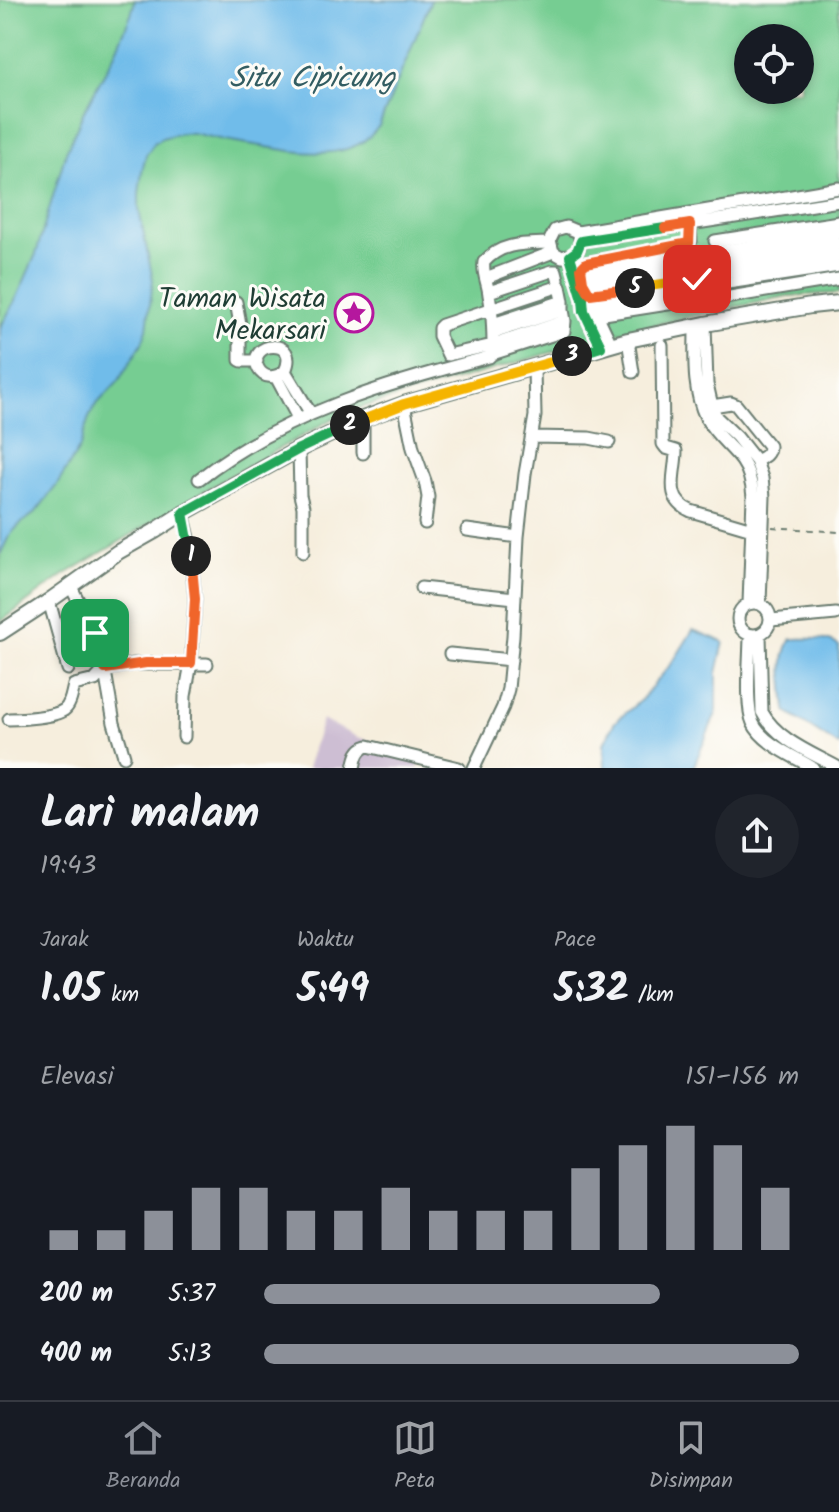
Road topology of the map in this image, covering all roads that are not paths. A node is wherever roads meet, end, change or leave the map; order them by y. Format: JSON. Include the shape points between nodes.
{"nodes":[{"id":1,"x":839,"y":188,"type":"edge"},
{"id":2,"x":839,"y":201,"type":"edge"},
{"id":3,"x":714,"y":220,"type":"junction"},
{"id":4,"x":839,"y":222,"type":"edge"},
{"id":5,"x":690,"y":224,"type":"junction"},
{"id":6,"x":839,"y":233,"type":"edge"},
{"id":7,"x":579,"y":237,"type":"junction"},
{"id":8,"x":839,"y":244,"type":"edge"},
{"id":9,"x":552,"y":247,"type":"junction"},
{"id":10,"x":839,"y":255,"type":"edge"},
{"id":11,"x":570,"y":256,"type":"junction"},
{"id":12,"x":839,"y":266,"type":"edge"},
{"id":13,"x":719,"y":268,"type":"junction"},
{"id":14,"x":839,"y":273,"type":"edge"},
{"id":15,"x":486,"y":278,"type":"junction"},
{"id":16,"x":839,"y":279,"type":"edge"},
{"id":17,"x":589,"y":292,"type":"junction"},
{"id":18,"x":706,"y":298,"type":"dead end"},
{"id":19,"x":490,"y":301,"type":"junction"},
{"id":20,"x":236,"y":302,"type":"dead end"},
{"id":21,"x":839,"y":303,"type":"edge"},
{"id":22,"x":564,"y":311,"type":"junction"},
{"id":23,"x":700,"y":325,"type":"junction"},
{"id":24,"x":493,"y":339,"type":"junction"},
{"id":25,"x":628,"y":340,"type":"junction"},
{"id":26,"x":662,"y":345,"type":"dead end"},
{"id":27,"x":606,"y":346,"type":"junction"},
{"id":28,"x":257,"y":361,"type":"junction"},
{"id":29,"x":534,"y":367,"type":"junction"},
{"id":30,"x":633,"y":372,"type":"dead end"},
{"id":31,"x":281,"y":374,"type":"junction"},
{"id":32,"x":404,"y":404,"type":"junction"},
{"id":33,"x":712,"y":406,"type":"junction"},
{"id":34,"x":311,"y":414,"type":"junction"},
{"id":35,"x":363,"y":419,"type":"junction"},
{"id":36,"x":299,"y":420,"type":"junction"},
{"id":37,"x":532,"y":437,"type":"junction"},
{"id":38,"x":609,"y":442,"type":"dead end"},
{"id":39,"x":299,"y":449,"type":"junction"},
{"id":40,"x":363,"y":453,"type":"dead end"},
{"id":41,"x":756,"y":461,"type":"junction"},
{"id":42,"x":199,"y":479,"type":"dead end"},
{"id":43,"x":183,"y":513,"type":"junction"},
{"id":44,"x":425,"y":523,"type":"dead end"},
{"id":45,"x":758,"y":527,"type":"junction"},
{"id":46,"x":467,"y":530,"type":"dead end"},
{"id":47,"x":518,"y":537,"type":"junction"},
{"id":48,"x":303,"y":552,"type":"dead end"},
{"id":49,"x":70,"y":585,"type":"junction"},
{"id":50,"x":421,"y":588,"type":"dead end"},
{"id":51,"x":515,"y":598,"type":"junction"},
{"id":52,"x":49,"y":601,"type":"junction"},
{"id":53,"x":754,"y":603,"type":"junction"},
{"id":54,"x":836,"y":614,"type":"dead end"},
{"id":55,"x":771,"y":620,"type":"junction"},
{"id":56,"x":0,"y":633,"type":"edge"},
{"id":57,"x":755,"y":635,"type":"junction"},
{"id":58,"x":450,"y":654,"type":"dead end"},
{"id":59,"x":511,"y":660,"type":"junction"},
{"id":60,"x":191,"y":663,"type":"junction"},
{"id":61,"x":207,"y":664,"type":"dead end"},
{"id":62,"x":68,"y":669,"type":"dead end"},
{"id":63,"x":105,"y":669,"type":"junction"},
{"id":64,"x":9,"y":719,"type":"dead end"},
{"id":65,"x":184,"y":737,"type":"dead end"},
{"id":66,"x":124,"y":756,"type":"dead end"},
{"id":67,"x":354,"y":768,"type":"edge"},
{"id":68,"x":459,"y":768,"type":"edge"},
{"id":69,"x":474,"y":768,"type":"edge"},
{"id":70,"x":813,"y":768,"type":"edge"},
{"id":71,"x":839,"y":768,"type":"edge"}],
"edges":[{"from":1,"to":7,"type":"street"},
{"from":2,"to":3,"type":"street"},
{"from":3,"to":5,"type":"street"},
{"from":3,"to":13,"type":"street"},
{"from":4,"to":13,"type":"street"},
{"from":5,"to":7,"type":"street"},
{"from":5,"to":17,"type":"street","via":[[688,245],[586,263],[581,268]]},
{"from":6,"to":13,"type":"street"},
{"from":7,"to":9,"type":"street","via":[[569,227],[559,228],[552,234]]},
{"from":7,"to":11,"type":"street","via":[[577,251]]},
{"from":8,"to":13,"type":"street"},
{"from":9,"to":11,"type":"street","via":[[560,256]]},
{"from":9,"to":15,"type":"street"},
{"from":9,"to":15,"type":"street","via":[[497,249],[484,262]]},
{"from":10,"to":13,"type":"street"},
{"from":11,"to":17,"type":"street"},
{"from":12,"to":13,"type":"street"},
{"from":13,"to":14,"type":"street"},
{"from":13,"to":16,"type":"street","via":[[724,298]]},
{"from":15,"to":19,"type":"street"},
{"from":17,"to":17,"type":"street","via":[[696,255],[700,258],[696,263]]},
{"from":17,"to":17,"type":"street","via":[[701,282],[706,288],[704,291]]},
{"from":17,"to":18,"type":"street","via":[[604,314]]},
{"from":17,"to":27,"type":"street"},
{"from":19,"to":22,"type":"street","via":[[556,271]]},
{"from":19,"to":24,"type":"street"},
{"from":19,"to":24,"type":"street","via":[[438,331],[448,355]]},
{"from":20,"to":28,"type":"street","via":[[240,360]]},
{"from":21,"to":23,"type":"main road"},
{"from":22,"to":24,"type":"street"},
{"from":22,"to":24,"type":"street"},
{"from":23,"to":25,"type":"main road"},
{"from":23,"to":33,"type":"street"},
{"from":23,"to":45,"type":"street","via":[[696,391],[707,420],[743,462]]},
{"from":24,"to":34,"type":"street","via":[[489,357]]},
{"from":25,"to":27,"type":"main road"},
{"from":25,"to":30,"type":"street"},
{"from":26,"to":45,"type":"street","via":[[663,446],[676,451],[676,501],[691,511]]},
{"from":27,"to":29,"type":"main road"},
{"from":28,"to":31,"type":"street","via":[[263,374]]},
{"from":28,"to":31,"type":"street","via":[[264,348],[278,346],[288,358]]},
{"from":29,"to":32,"type":"main road"},
{"from":29,"to":37,"type":"street"},
{"from":31,"to":34,"type":"street"},
{"from":31,"to":36,"type":"street"},
{"from":32,"to":35,"type":"main road"},
{"from":32,"to":44,"type":"street","via":[[428,497]]},
{"from":33,"to":41,"type":"street"},
{"from":33,"to":41,"type":"street","via":[[736,405],[769,446]]},
{"from":34,"to":36,"type":"street"},
{"from":35,"to":39,"type":"main road"},
{"from":35,"to":40,"type":"street"},
{"from":36,"to":42,"type":"street"},
{"from":37,"to":38,"type":"street"},
{"from":37,"to":47,"type":"street"},
{"from":39,"to":43,"type":"main road"},
{"from":39,"to":48,"type":"street"},
{"from":41,"to":45,"type":"street","via":[[762,478]]},
{"from":43,"to":49,"type":"main road"},
{"from":43,"to":60,"type":"street","via":[[195,586]]},
{"from":45,"to":53,"type":"street"},
{"from":46,"to":47,"type":"street"},
{"from":47,"to":51,"type":"street"},
{"from":49,"to":52,"type":"main road"},
{"from":49,"to":63,"type":"street","via":[[100,643]]},
{"from":50,"to":51,"type":"street"},
{"from":51,"to":59,"type":"street"},
{"from":52,"to":56,"type":"main road"},
{"from":52,"to":62,"type":"street"},
{"from":53,"to":55,"type":"street","via":[[767,608]]},
{"from":53,"to":57,"type":"street","via":[[741,609],[737,620],[741,630]]},
{"from":54,"to":55,"type":"street"},
{"from":55,"to":57,"type":"street","via":[[767,630]]},
{"from":57,"to":70,"type":"street","via":[[749,710],[753,723],[772,743]]},
{"from":57,"to":71,"type":"street","via":[[767,722]]},
{"from":58,"to":59,"type":"street"},
{"from":59,"to":69,"type":"street","via":[[503,707]]},
{"from":60,"to":61,"type":"street"},
{"from":60,"to":63,"type":"street"},
{"from":60,"to":65,"type":"street"},
{"from":63,"to":64,"type":"street","via":[[95,680],[74,685],[61,712]]},
{"from":63,"to":66,"type":"street"},
{"from":67,"to":68,"type":"street","via":[[357,755],[368,746]]}]}
